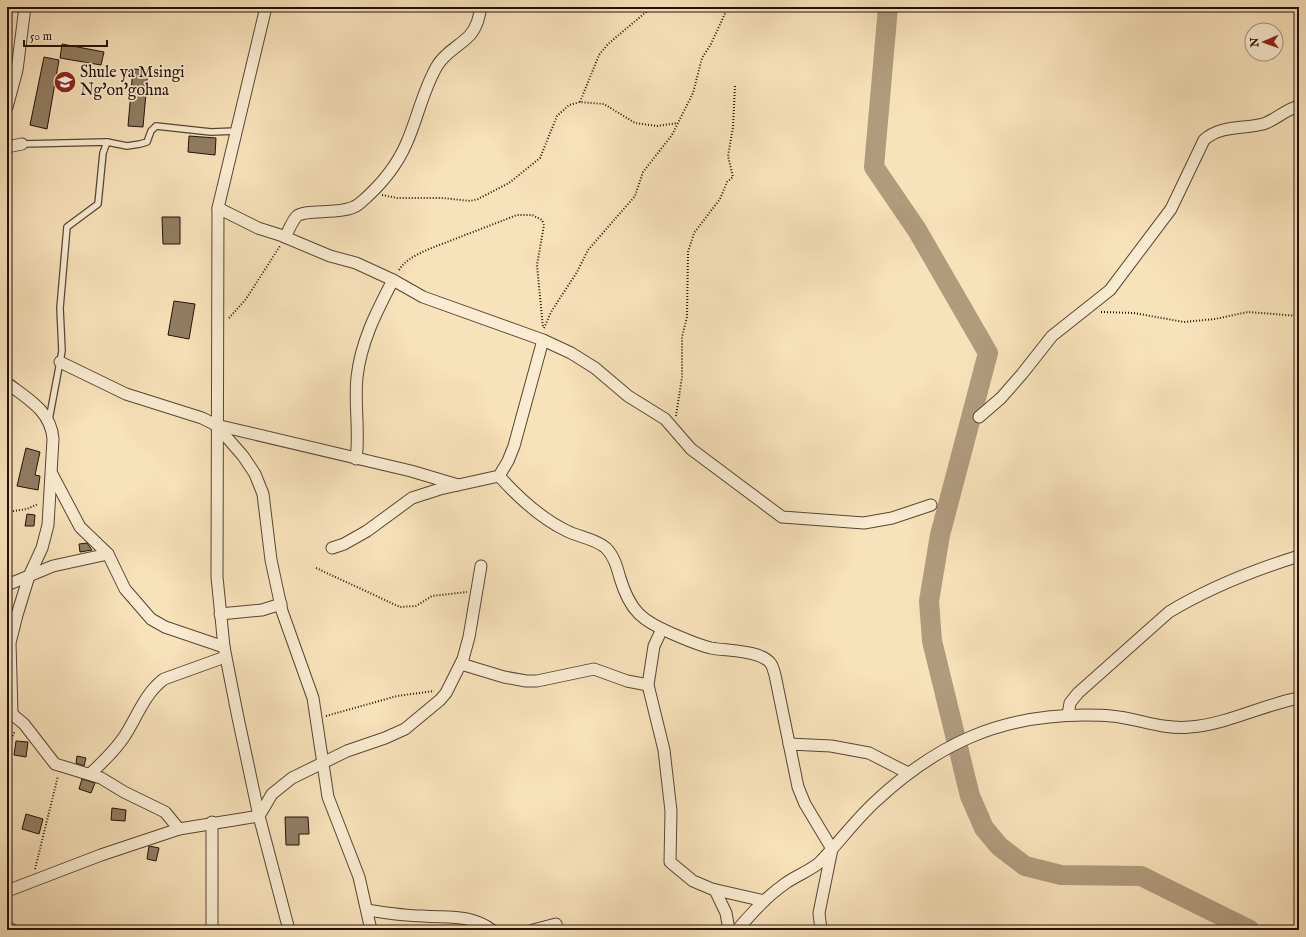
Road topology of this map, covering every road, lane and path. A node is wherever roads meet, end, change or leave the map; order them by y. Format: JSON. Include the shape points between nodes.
{"nodes":[{"id":1,"x":25,"y":7,"type":"edge"},
{"id":2,"x":266,"y":7,"type":"edge"},
{"id":3,"x":481,"y":7,"type":"edge"},
{"id":4,"x":652,"y":7,"type":"edge"},
{"id":5,"x":728,"y":7,"type":"edge"},
{"id":6,"x":735,"y":86,"type":"dead end"},
{"id":7,"x":580,"y":102,"type":"junction"},
{"id":8,"x":1299,"y":106,"type":"edge"},
{"id":9,"x":7,"y":107,"type":"edge"},
{"id":10,"x":678,"y":123,"type":"junction"},
{"id":11,"x":237,"y":131,"type":"junction"},
{"id":12,"x":107,"y":142,"type":"junction"},
{"id":13,"x":22,"y":144,"type":"joint"},
{"id":14,"x":7,"y":147,"type":"edge"},
{"id":15,"x":374,"y":190,"type":"junction"},
{"id":16,"x":218,"y":208,"type":"junction"},
{"id":17,"x":285,"y":237,"type":"junction"},
{"id":18,"x":393,"y":280,"type":"junction"},
{"id":19,"x":1085,"y":310,"type":"junction"},
{"id":20,"x":1299,"y":316,"type":"edge"},
{"id":21,"x":217,"y":328,"type":"junction"},
{"id":22,"x":543,"y":334,"type":"junction"},
{"id":23,"x":60,"y":362,"type":"junction"},
{"id":24,"x":7,"y":383,"type":"edge"},
{"id":25,"x":979,"y":417,"type":"dead end"},
{"id":26,"x":665,"y":419,"type":"junction"},
{"id":27,"x":49,"y":420,"type":"junction"},
{"id":28,"x":216,"y":425,"type":"junction"},
{"id":29,"x":356,"y":459,"type":"junction"},
{"id":30,"x":51,"y":473,"type":"junction"},
{"id":31,"x":499,"y":476,"type":"junction"},
{"id":32,"x":458,"y":485,"type":"junction"},
{"id":33,"x":50,"y":496,"type":"junction"},
{"id":34,"x":931,"y":505,"type":"dead end"},
{"id":35,"x":7,"y":512,"type":"edge"},
{"id":36,"x":332,"y":548,"type":"dead end"},
{"id":37,"x":108,"y":554,"type":"junction"},
{"id":38,"x":1299,"y":556,"type":"edge"},
{"id":39,"x":481,"y":566,"type":"dead end"},
{"id":40,"x":316,"y":568,"type":"dead end"},
{"id":41,"x":29,"y":576,"type":"junction"},
{"id":42,"x":7,"y":585,"type":"edge"},
{"id":43,"x":477,"y":591,"type":"junction"},
{"id":44,"x":281,"y":604,"type":"junction"},
{"id":45,"x":220,"y":614,"type":"junction"},
{"id":46,"x":662,"y":629,"type":"junction"},
{"id":47,"x":224,"y":652,"type":"junction"},
{"id":48,"x":461,"y":664,"type":"junction"},
{"id":49,"x":648,"y":685,"type":"junction"},
{"id":50,"x":449,"y":688,"type":"junction"},
{"id":51,"x":1299,"y":698,"type":"edge"},
{"id":52,"x":13,"y":714,"type":"edge"},
{"id":53,"x":1068,"y":715,"type":"junction"},
{"id":54,"x":317,"y":719,"type":"junction"},
{"id":55,"x":789,"y":744,"type":"junction"},
{"id":56,"x":7,"y":750,"type":"edge"},
{"id":57,"x":323,"y":764,"type":"junction"},
{"id":58,"x":61,"y":767,"type":"junction"},
{"id":59,"x":908,"y":772,"type":"junction"},
{"id":60,"x":92,"y":773,"type":"junction"},
{"id":61,"x":259,"y":816,"type":"junction"},
{"id":62,"x":212,"y":822,"type":"junction"},
{"id":63,"x":179,"y":828,"type":"junction"},
{"id":64,"x":832,"y":849,"type":"junction"},
{"id":65,"x":32,"y":880,"type":"junction"},
{"id":66,"x":715,"y":890,"type":"junction"},
{"id":67,"x":7,"y":891,"type":"edge"},
{"id":68,"x":764,"y":901,"type":"junction"},
{"id":69,"x":367,"y":910,"type":"junction"},
{"id":70,"x":7,"y":927,"type":"edge"},
{"id":71,"x":13,"y":930,"type":"edge"},
{"id":72,"x":212,"y":930,"type":"edge"},
{"id":73,"x":288,"y":930,"type":"edge"},
{"id":74,"x":371,"y":930,"type":"edge"},
{"id":75,"x":492,"y":930,"type":"edge"},
{"id":76,"x":533,"y":930,"type":"edge"},
{"id":77,"x":557,"y":930,"type":"edge"},
{"id":78,"x":729,"y":930,"type":"edge"},
{"id":79,"x":737,"y":930,"type":"edge"},
{"id":80,"x":821,"y":930,"type":"edge"}],
"edges":[{"from":1,"to":9,"type":"street","via":[[17,70]]},
{"from":2,"to":11,"type":"street"},
{"from":3,"to":15,"type":"street","via":[[477,23],[470,34],[437,65],[417,112],[408,142],[397,161]]},
{"from":4,"to":7,"type":"path","via":[[608,44],[599,55]]},
{"from":5,"to":10,"type":"path","via":[[702,58],[693,93]]},
{"from":6,"to":26,"type":"path","via":[[729,150],[733,177],[727,182],[720,200],[694,233],[688,252],[687,316],[682,337],[682,377],[677,414]]},
{"from":7,"to":10,"type":"path","via":[[604,104],[635,123],[657,126]]},
{"from":7,"to":15,"type":"path","via":[[569,105],[557,116],[540,158],[509,182],[478,200],[384,197]]},
{"from":8,"to":19,"type":"street","via":[[1288,109],[1263,124],[1226,129],[1211,134],[1204,140],[1171,209],[1110,290]]},
{"from":10,"to":22,"type":"path","via":[[672,135],[643,172],[635,196],[588,250],[551,312]]},
{"from":11,"to":12,"type":"lane","via":[[211,132],[156,126],[147,142],[127,146]]},
{"from":11,"to":16,"type":"street"},
{"from":12,"to":13,"type":"lane"},
{"from":12,"to":23,"type":"lane","via":[[102,153],[98,204],[66,227],[60,308],[63,345]]},
{"from":13,"to":14,"type":"street"},
{"from":15,"to":17,"type":"street","via":[[357,205],[345,210],[300,214],[293,221]]},
{"from":16,"to":17,"type":"street","via":[[241,221]]},
{"from":16,"to":21,"type":"street"},
{"from":17,"to":18,"type":"street","via":[[330,256],[356,263]]},
{"from":17,"to":21,"type":"path","via":[[246,299]]},
{"from":18,"to":22,"type":"street","via":[[423,297]]},
{"from":18,"to":22,"type":"path","via":[[403,264],[416,255],[512,217],[532,215],[542,220],[544,225],[537,265]]},
{"from":18,"to":29,"type":"street","via":[[369,329],[361,357],[357,377]]},
{"from":19,"to":20,"type":"path","via":[[1134,313],[1184,322],[1248,312]]},
{"from":19,"to":25,"type":"street","via":[[1071,318],[1052,336],[1001,398]]},
{"from":21,"to":28,"type":"street"},
{"from":22,"to":26,"type":"street","via":[[595,368],[628,396]]},
{"from":22,"to":31,"type":"street","via":[[514,446]]},
{"from":23,"to":27,"type":"lane"},
{"from":23,"to":28,"type":"street","via":[[126,394],[202,418]]},
{"from":24,"to":27,"type":"street","via":[[40,408]]},
{"from":26,"to":34,"type":"street","via":[[691,449],[782,517],[864,523],[892,518]]},
{"from":27,"to":30,"type":"street","via":[[53,439]]},
{"from":28,"to":29,"type":"street"},
{"from":28,"to":44,"type":"street","via":[[243,456],[255,474],[263,494],[271,560]]},
{"from":28,"to":45,"type":"street","via":[[217,576]]},
{"from":29,"to":32,"type":"street"},
{"from":30,"to":33,"type":"street"},
{"from":30,"to":37,"type":"street","via":[[80,527]]},
{"from":31,"to":32,"type":"street"},
{"from":31,"to":46,"type":"street","via":[[566,531],[604,546],[611,553],[634,610]]},
{"from":32,"to":36,"type":"street","via":[[412,498],[367,531]]},
{"from":33,"to":35,"type":"path","via":[[36,506]]},
{"from":33,"to":41,"type":"street","via":[[48,525],[42,548]]},
{"from":37,"to":41,"type":"street","via":[[53,566]]},
{"from":37,"to":47,"type":"street","via":[[125,589],[152,619]]},
{"from":38,"to":53,"type":"street","via":[[1243,576],[1169,612],[1078,694],[1070,703]]},
{"from":39,"to":43,"type":"street"},
{"from":40,"to":43,"type":"path","via":[[400,607],[416,606],[432,596]]},
{"from":41,"to":42,"type":"street"},
{"from":41,"to":52,"type":"street","via":[[10,643]]},
{"from":43,"to":48,"type":"street","via":[[469,637]]},
{"from":44,"to":45,"type":"street","via":[[262,610]]},
{"from":44,"to":54,"type":"street","via":[[313,698]]},
{"from":45,"to":47,"type":"street"},
{"from":46,"to":49,"type":"street","via":[[654,646]]},
{"from":46,"to":55,"type":"street","via":[[700,645],[760,656],[770,663],[775,675]]},
{"from":47,"to":60,"type":"street","via":[[157,684],[124,736]]},
{"from":47,"to":61,"type":"street"},
{"from":48,"to":49,"type":"street","via":[[504,677],[526,680],[594,669]]},
{"from":48,"to":50,"type":"street"},
{"from":49,"to":66,"type":"street","via":[[664,750],[671,811],[670,862],[694,881]]},
{"from":50,"to":54,"type":"path","via":[[397,696]]},
{"from":50,"to":57,"type":"street","via":[[434,707],[405,729],[347,751]]},
{"from":51,"to":53,"type":"street","via":[[1226,720],[1188,728],[1141,723],[1112,716]]},
{"from":52,"to":56,"type":"path"},
{"from":52,"to":58,"type":"street","via":[[50,760]]},
{"from":53,"to":59,"type":"street","via":[[990,728],[957,742]]},
{"from":54,"to":57,"type":"street"},
{"from":55,"to":59,"type":"street","via":[[831,746],[869,753]]},
{"from":55,"to":64,"type":"street","via":[[798,787],[805,804]]},
{"from":57,"to":61,"type":"street","via":[[292,778],[283,785],[272,794]]},
{"from":57,"to":69,"type":"street","via":[[330,806],[355,862]]},
{"from":58,"to":60,"type":"street"},
{"from":58,"to":65,"type":"path"},
{"from":59,"to":64,"type":"street","via":[[874,802]]},
{"from":60,"to":63,"type":"street","via":[[165,812]]},
{"from":61,"to":62,"type":"street"},
{"from":61,"to":73,"type":"street"},
{"from":62,"to":63,"type":"street"},
{"from":62,"to":72,"type":"street"},
{"from":63,"to":65,"type":"street"},
{"from":64,"to":68,"type":"street","via":[[817,864],[787,882]]},
{"from":64,"to":80,"type":"street","via":[[819,914]]},
{"from":65,"to":67,"type":"street"},
{"from":66,"to":68,"type":"street"},
{"from":66,"to":78,"type":"street","via":[[726,913]]},
{"from":68,"to":79,"type":"street"},
{"from":69,"to":74,"type":"street"},
{"from":69,"to":75,"type":"street","via":[[407,915],[461,917],[480,922]]},
{"from":70,"to":71,"type":"street"},
{"from":76,"to":77,"type":"street","via":[[556,924]]}]}
